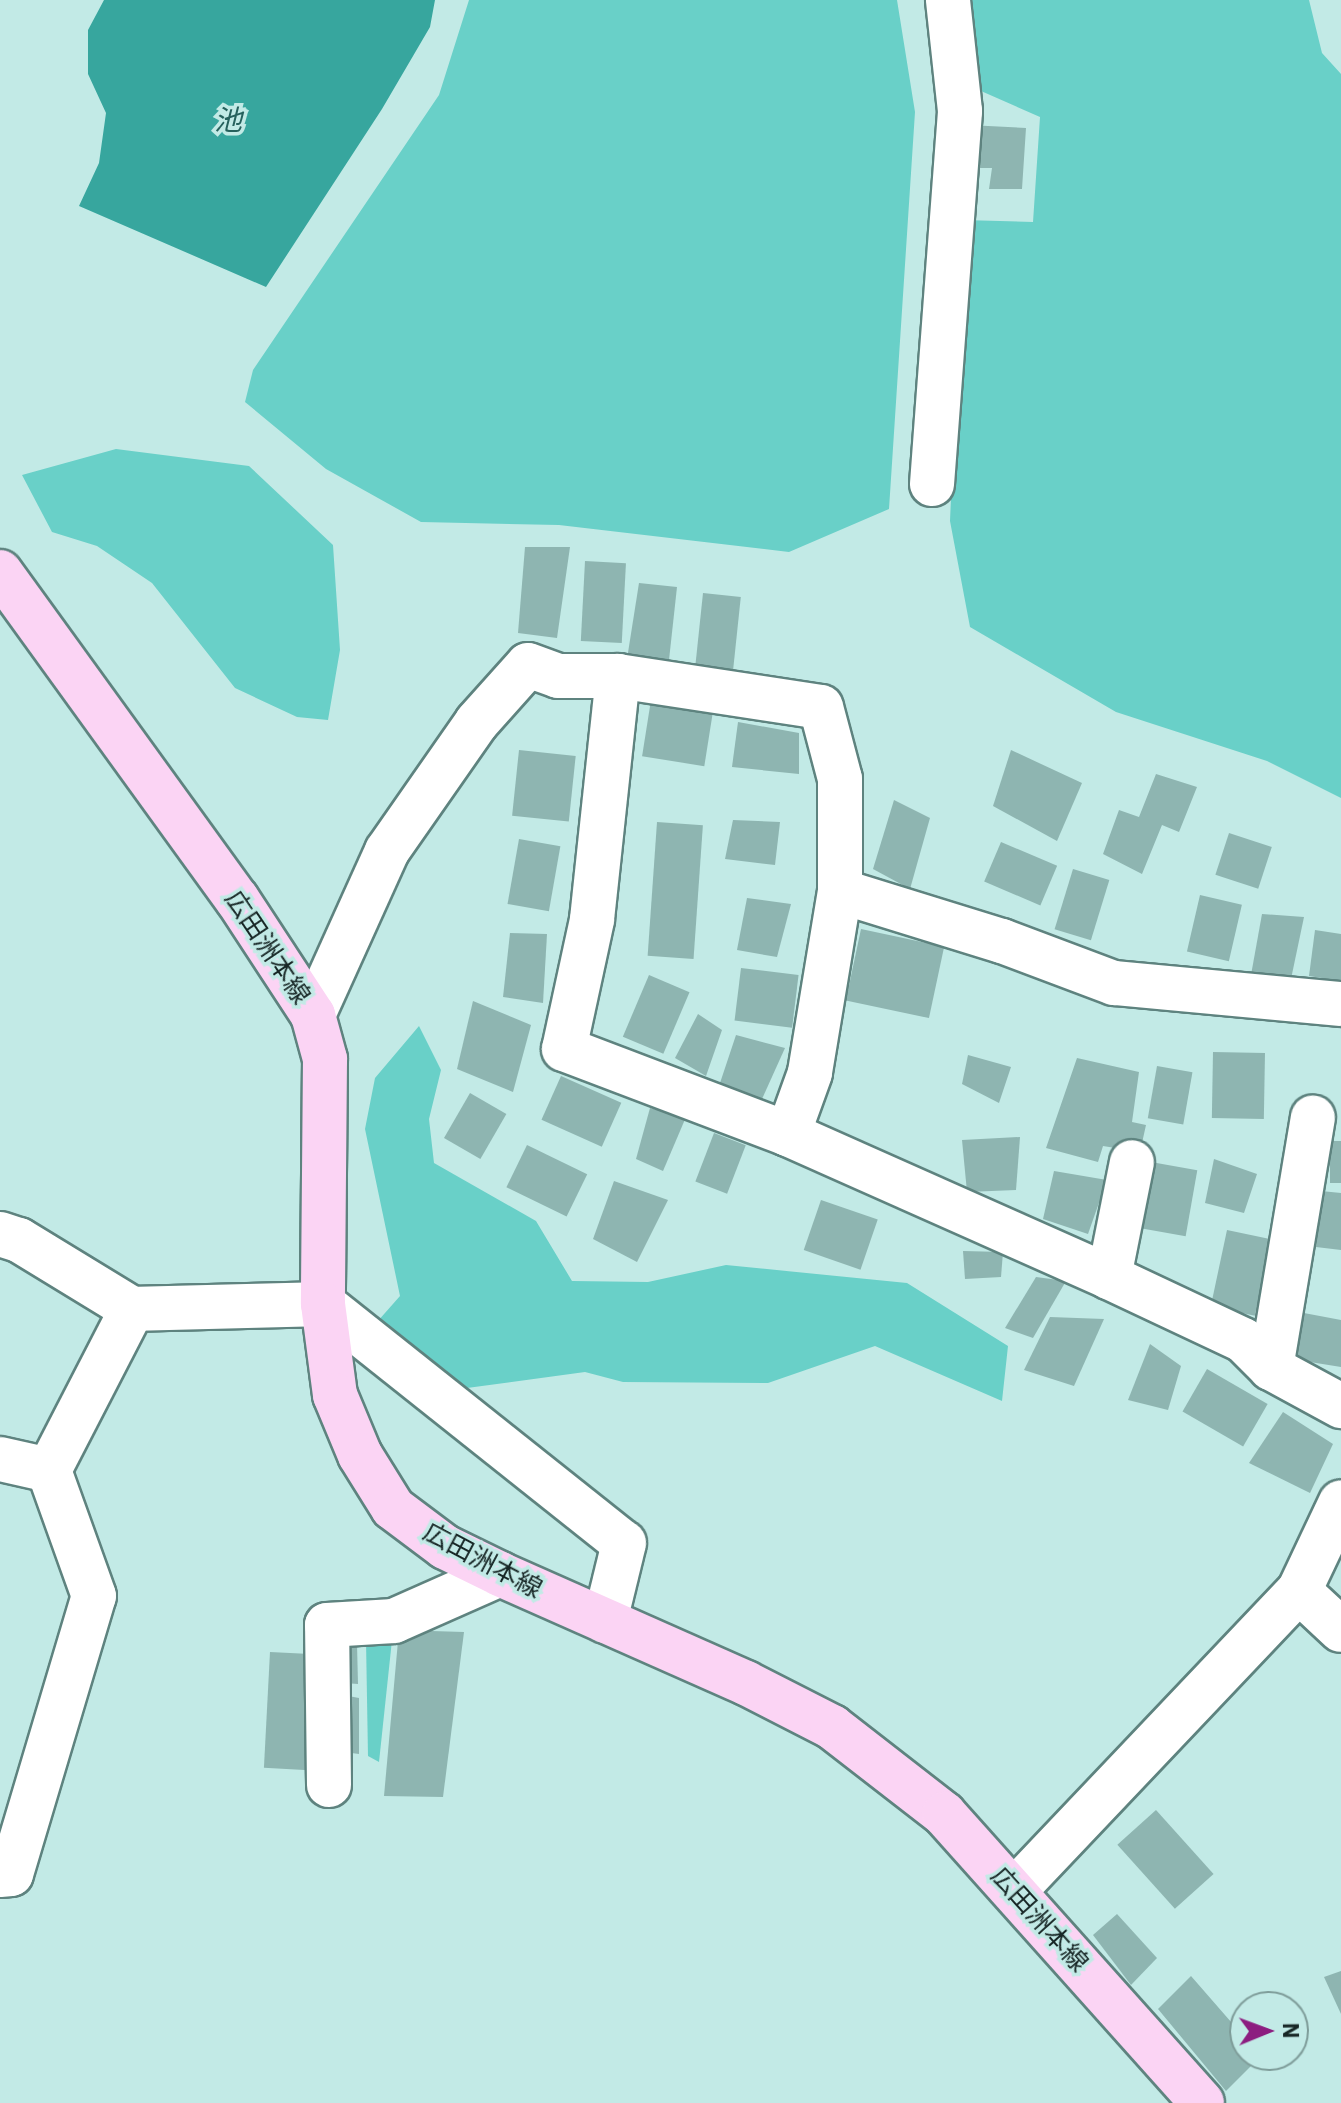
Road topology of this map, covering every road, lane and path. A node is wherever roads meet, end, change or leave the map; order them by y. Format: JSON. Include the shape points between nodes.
{"nodes":[{"id":1,"x":948,"y":0,"type":"edge"},
{"id":2,"x":932,"y":484,"type":"dead end"},
{"id":3,"x":0,"y":572,"type":"edge"},
{"id":4,"x":618,"y":676,"type":"junction"},
{"id":5,"x":840,"y":891,"type":"junction"},
{"id":6,"x":1341,"y":1004,"type":"edge"},
{"id":7,"x":313,"y":1015,"type":"junction"},
{"id":8,"x":1313,"y":1117,"type":"dead end"},
{"id":9,"x":788,"y":1134,"type":"junction"},
{"id":10,"x":1132,"y":1162,"type":"dead end"},
{"id":11,"x":0,"y":1234,"type":"edge"},
{"id":12,"x":1109,"y":1277,"type":"junction"},
{"id":13,"x":323,"y":1304,"type":"junction"},
{"id":14,"x":132,"y":1309,"type":"junction"},
{"id":15,"x":1271,"y":1368,"type":"junction"},
{"id":16,"x":1341,"y":1406,"type":"edge"},
{"id":17,"x":0,"y":1459,"type":"edge"},
{"id":18,"x":49,"y":1470,"type":"junction"},
{"id":19,"x":1341,"y":1502,"type":"edge"},
{"id":20,"x":500,"y":1574,"type":"junction"},
{"id":21,"x":1299,"y":1591,"type":"junction"},
{"id":22,"x":605,"y":1621,"type":"junction"},
{"id":23,"x":1341,"y":1630,"type":"edge"},
{"id":24,"x":329,"y":1785,"type":"dead end"},
{"id":25,"x":0,"y":1875,"type":"edge"},
{"id":26,"x":1014,"y":1891,"type":"junction"},
{"id":27,"x":1202,"y":2103,"type":"edge"}],
"edges":[{"from":1,"to":2,"type":"street","via":[[960,111]]},
{"from":3,"to":7,"type":"main road","name":"広田洲本線","via":[[237,899]]},
{"from":4,"to":5,"type":"street","via":[[821,707],[840,779]]},
{"from":4,"to":7,"type":"street","via":[[558,676],[528,665],[477,722],[387,851]]},
{"from":4,"to":9,"type":"street","via":[[592,920],[564,1049]]},
{"from":5,"to":6,"type":"street","via":[[1002,941],[1114,983]]},
{"from":5,"to":9,"type":"street","via":[[810,1073]]},
{"from":7,"to":13,"type":"main road","name":"広田洲本線","via":[[325,1059]]},
{"from":8,"to":15,"type":"street"},
{"from":9,"to":12,"type":"street"},
{"from":10,"to":12,"type":"street"},
{"from":11,"to":14,"type":"street","via":[[19,1240]]},
{"from":12,"to":15,"type":"street","via":[[1243,1340]]},
{"from":13,"to":14,"type":"street"},
{"from":13,"to":20,"type":"main road","name":"広田洲本線","via":[[335,1395],[360,1455],[393,1508],[445,1547]]},
{"from":13,"to":22,"type":"street","via":[[624,1543]]},
{"from":14,"to":18,"type":"street"},
{"from":15,"to":16,"type":"street"},
{"from":17,"to":18,"type":"street"},
{"from":18,"to":25,"type":"street","via":[[94,1596],[11,1874]]},
{"from":19,"to":21,"type":"street"},
{"from":20,"to":22,"type":"main road","name":"広田洲本線"},
{"from":20,"to":24,"type":"street","via":[[394,1621],[327,1625]]},
{"from":21,"to":23,"type":"street"},
{"from":21,"to":26,"type":"street"},
{"from":22,"to":26,"type":"main road","name":"広田洲本線","via":[[832,1727],[944,1814]]},
{"from":26,"to":27,"type":"main road","name":"広田洲本線"}]}
